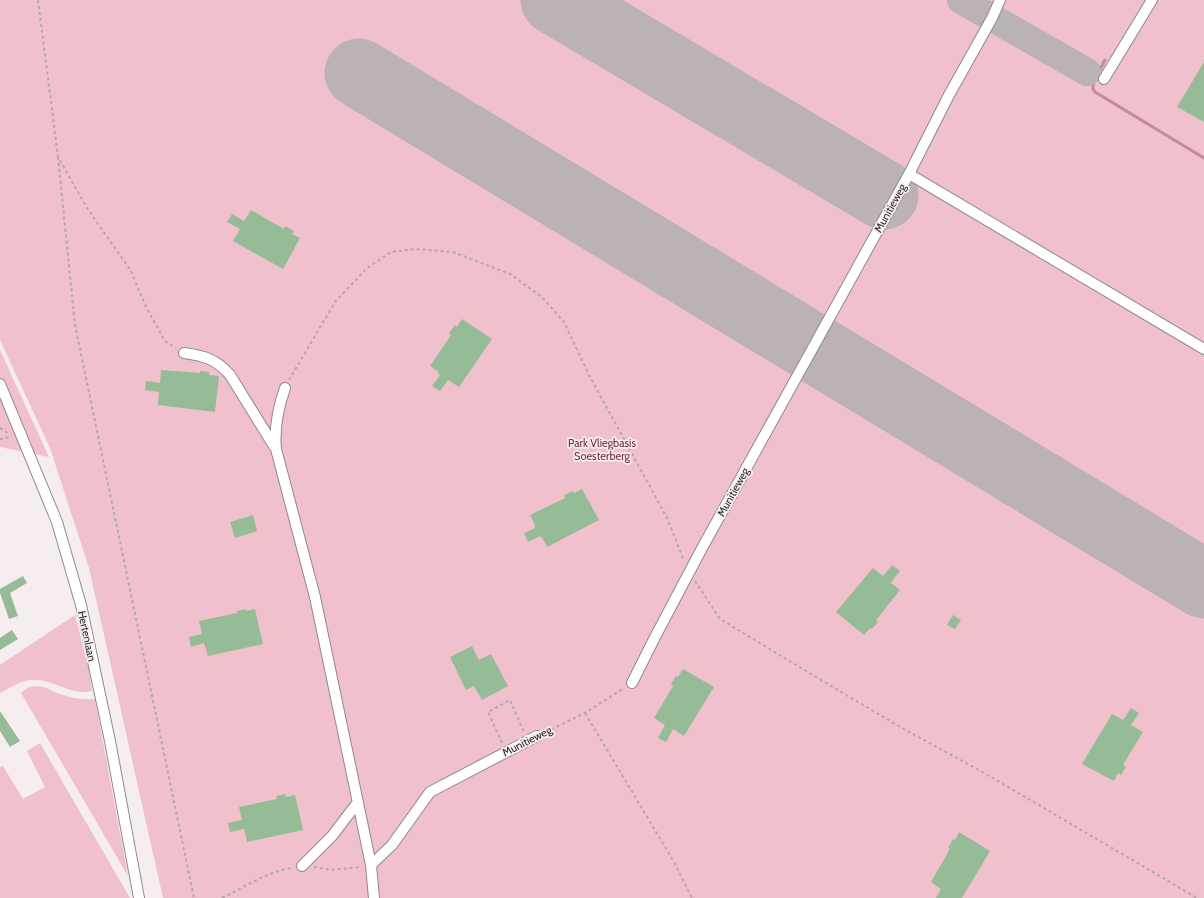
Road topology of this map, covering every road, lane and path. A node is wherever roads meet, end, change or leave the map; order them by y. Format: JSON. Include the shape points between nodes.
{"nodes":[{"id":1,"x":38,"y":0,"type":"edge"},
{"id":2,"x":1000,"y":0,"type":"edge"},
{"id":3,"x":1152,"y":0,"type":"edge"},
{"id":4,"x":1104,"y":79,"type":"dead end"},
{"id":5,"x":58,"y":157,"type":"junction"},
{"id":6,"x":909,"y":174,"type":"junction"},
{"id":7,"x":1204,"y":349,"type":"edge"},
{"id":8,"x":184,"y":353,"type":"joint"},
{"id":9,"x":0,"y":384,"type":"edge"},
{"id":10,"x":285,"y":388,"type":"joint"},
{"id":11,"x":11,"y":435,"type":"dead end"},
{"id":12,"x":0,"y":439,"type":"edge"},
{"id":13,"x":276,"y":449,"type":"junction"},
{"id":14,"x":689,"y":572,"type":"junction"},
{"id":15,"x":632,"y":683,"type":"joint"},
{"id":16,"x":585,"y":714,"type":"junction"},
{"id":17,"x":533,"y":738,"type":"junction"},
{"id":18,"x":507,"y":752,"type":"junction"},
{"id":19,"x":358,"y":802,"type":"junction"},
{"id":20,"x":371,"y":865,"type":"junction"},
{"id":21,"x":302,"y":866,"type":"junction"},
{"id":22,"x":139,"y":898,"type":"edge"},
{"id":23,"x":194,"y":898,"type":"edge"},
{"id":24,"x":222,"y":898,"type":"edge"},
{"id":25,"x":374,"y":898,"type":"edge"},
{"id":26,"x":692,"y":898,"type":"edge"},
{"id":27,"x":1197,"y":898,"type":"edge"}],
"edges":[{"from":1,"to":5,"type":"path"},
{"from":2,"to":6,"type":"street","name":"Munitieweg"},
{"from":3,"to":4,"type":"street"},
{"from":5,"to":8,"type":"path","via":[[87,208],[131,271],[146,307],[165,341]]},
{"from":5,"to":23,"type":"path","via":[[75,325]]},
{"from":6,"to":7,"type":"street"},
{"from":6,"to":14,"type":"street","name":"Munitieweg"},
{"from":8,"to":13,"type":"street","via":[[199,355],[215,361],[224,368]]},
{"from":9,"to":22,"type":"street","name":"Hertenlaan","via":[[57,522],[77,591],[110,741]]},
{"from":10,"to":13,"type":"street","via":[[277,415]]},
{"from":10,"to":14,"type":"path","via":[[336,302],[366,269],[391,252],[415,248],[453,252],[510,274],[542,297],[564,322],[589,375],[667,518]]},
{"from":11,"to":12,"type":"path"},
{"from":13,"to":19,"type":"street","via":[[316,597]]},
{"from":14,"to":15,"type":"street","name":"Munitieweg"},
{"from":14,"to":27,"type":"path","via":[[720,619],[902,728],[986,774]]},
{"from":15,"to":16,"type":"path","name":"Munitieweg"},
{"from":16,"to":17,"type":"path","name":"Munitieweg"},
{"from":16,"to":26,"type":"path","via":[[674,862]]},
{"from":17,"to":18,"type":"street","name":"Munitieweg"},
{"from":17,"to":18,"type":"path","via":[[510,700],[488,712]]},
{"from":18,"to":20,"type":"street","name":"Munitieweg","via":[[430,792],[392,846]]},
{"from":19,"to":20,"type":"street"},
{"from":19,"to":21,"type":"street","via":[[332,836]]},
{"from":20,"to":21,"type":"path","via":[[331,870]]},
{"from":20,"to":25,"type":"street"},
{"from":21,"to":24,"type":"path","via":[[274,872]]}]}
